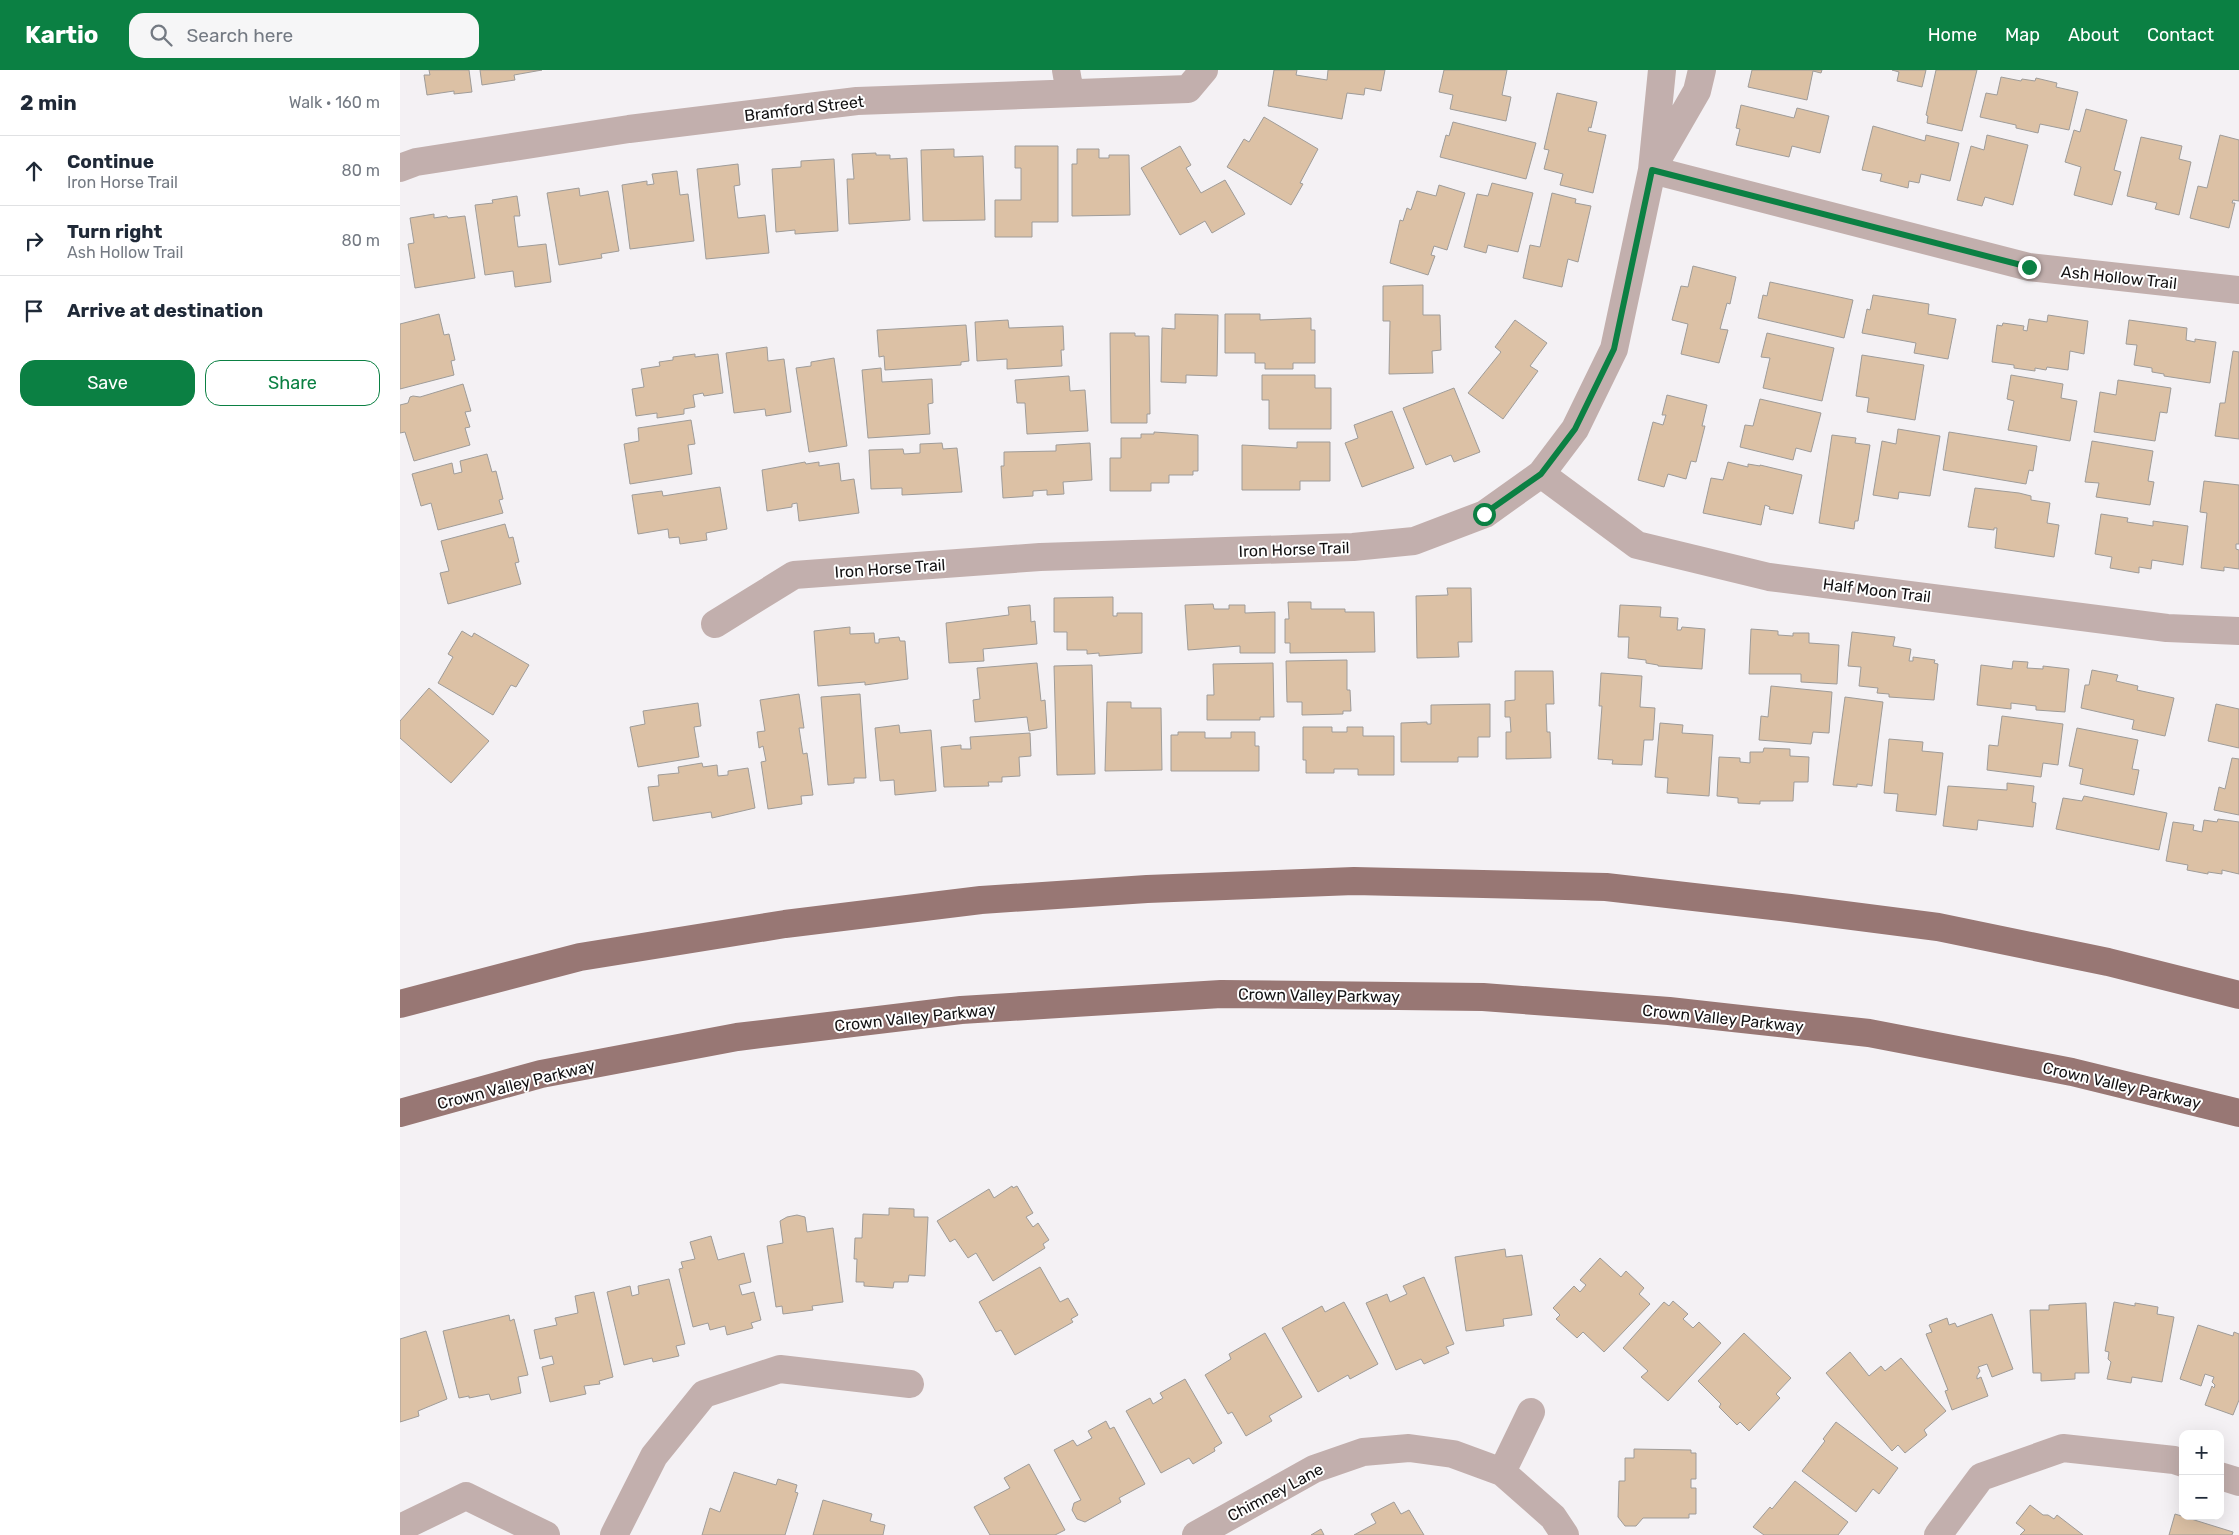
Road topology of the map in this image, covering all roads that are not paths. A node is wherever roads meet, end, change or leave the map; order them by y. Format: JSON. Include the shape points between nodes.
{"nodes":[{"id":1,"x":1204,"y":70,"type":"edge"},
{"id":2,"x":1662,"y":70,"type":"edge"},
{"id":3,"x":1702,"y":70,"type":"edge"},
{"id":4,"x":1068,"y":81,"type":"edge"},
{"id":5,"x":400,"y":168,"type":"edge"},
{"id":6,"x":1652,"y":170,"type":"junction"},
{"id":7,"x":2239,"y":290,"type":"edge"},
{"id":8,"x":1541,"y":474,"type":"junction"},
{"id":9,"x":715,"y":624,"type":"dead end"},
{"id":10,"x":2239,"y":631,"type":"edge"},
{"id":11,"x":2239,"y":994,"type":"edge"},
{"id":12,"x":400,"y":1004,"type":"edge"},
{"id":13,"x":400,"y":1113,"type":"edge"},
{"id":14,"x":2239,"y":1113,"type":"edge"},
{"id":15,"x":910,"y":1384,"type":"dead end"},
{"id":16,"x":1531,"y":1412,"type":"dead end"},
{"id":17,"x":2179,"y":1462,"type":"edge"},
{"id":18,"x":1502,"y":1472,"type":"junction"},
{"id":19,"x":2224,"y":1477,"type":"edge"},
{"id":20,"x":2239,"y":1482,"type":"edge"},
{"id":21,"x":400,"y":1528,"type":"edge"},
{"id":22,"x":546,"y":1535,"type":"edge"},
{"id":23,"x":614,"y":1535,"type":"edge"},
{"id":24,"x":1196,"y":1535,"type":"edge"},
{"id":25,"x":1565,"y":1535,"type":"edge"},
{"id":26,"x":1938,"y":1535,"type":"edge"}],
"edges":[{"from":1,"to":4,"type":"street","name":"Bramford Street","via":[[1188,89]]},
{"from":2,"to":6,"type":"street","name":"Iron Horse Trail"},
{"from":3,"to":6,"type":"street","name":"Iron Horse Trail","via":[[1697,90]]},
{"from":4,"to":5,"type":"street","name":"Bramford Street","via":[[857,101],[628,129],[416,162]]},
{"from":6,"to":7,"type":"street","name":"Ash Hollow Trail","via":[[2029,267]]},
{"from":6,"to":8,"type":"street","name":"Iron Horse Trail","via":[[1614,349],[1575,429]]},
{"from":8,"to":9,"type":"street","name":"Iron Horse Trail","via":[[1484,514],[1414,541],[1353,547],[1040,557],[794,575]]},
{"from":8,"to":10,"type":"street","name":"Half Moon Trail","via":[[1637,545],[1769,576],[2167,628]]},
{"from":11,"to":12,"type":"main road","via":[[2108,962],[1938,927],[1800,909],[1606,887],[1354,881],[1147,889],[981,900],[785,924],[580,957]]},
{"from":13,"to":14,"type":"main road","name":"Crown Valley Parkway","via":[[540,1074],[737,1038],[961,1010],[1221,994],[1483,997],[1669,1011],[1860,1032],[2072,1072]]},
{"from":15,"to":23,"type":"street","via":[[780,1369],[704,1394],[654,1456]]},
{"from":16,"to":18,"type":"street"},
{"from":17,"to":26,"type":"street","via":[[2063,1448],[1981,1477]]},
{"from":18,"to":24,"type":"street","name":"Chimney Lane","via":[[1453,1454],[1409,1448],[1363,1452],[1314,1469]]},
{"from":18,"to":25,"type":"street","name":"Chimney Lane","via":[[1553,1517]]},
{"from":19,"to":20,"type":"street"},
{"from":21,"to":22,"type":"street","via":[[466,1496]]}]}
